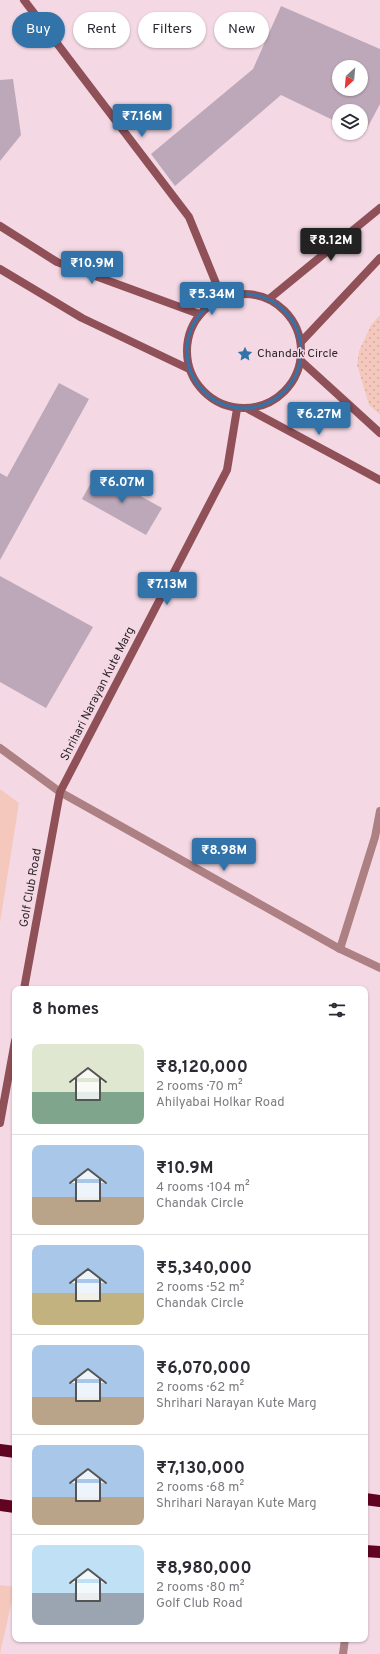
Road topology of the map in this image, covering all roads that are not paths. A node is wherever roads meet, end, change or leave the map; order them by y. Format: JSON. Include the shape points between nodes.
{"nodes":[{"id":1,"x":24,"y":0,"type":"edge"},
{"id":2,"x":380,"y":208,"type":"edge"},
{"id":3,"x":0,"y":226,"type":"edge"},
{"id":4,"x":380,"y":258,"type":"edge"},
{"id":5,"x":0,"y":269,"type":"edge"},
{"id":6,"x":222,"y":298,"type":"junction"},
{"id":7,"x":269,"y":299,"type":"junction"},
{"id":8,"x":199,"y":314,"type":"junction"},
{"id":9,"x":301,"y":342,"type":"junction"},
{"id":10,"x":301,"y":361,"type":"junction"},
{"id":11,"x":189,"y":369,"type":"junction"},
{"id":12,"x":237,"y":409,"type":"junction"},
{"id":13,"x":248,"y":409,"type":"junction"},
{"id":14,"x":380,"y":433,"type":"edge"},
{"id":15,"x":380,"y":480,"type":"edge"},
{"id":16,"x":0,"y":748,"type":"edge"},
{"id":17,"x":60,"y":792,"type":"junction"},
{"id":18,"x":380,"y":811,"type":"edge"},
{"id":19,"x":377,"y":837,"type":"edge"},
{"id":20,"x":340,"y":949,"type":"junction"},
{"id":21,"x":380,"y":968,"type":"edge"},
{"id":22,"x":25,"y":986,"type":"edge"},
{"id":23,"x":12,"y":1057,"type":"edge"},
{"id":24,"x":0,"y":1123,"type":"edge"},
{"id":25,"x":0,"y":1450,"type":"edge"},
{"id":26,"x":12,"y":1452,"type":"edge"},
{"id":27,"x":368,"y":1499,"type":"edge"},
{"id":28,"x":380,"y":1501,"type":"edge"},
{"id":29,"x":0,"y":1505,"type":"edge"},
{"id":30,"x":12,"y":1507,"type":"edge"},
{"id":31,"x":368,"y":1551,"type":"edge"},
{"id":32,"x":380,"y":1552,"type":"edge"},
{"id":33,"x":345,"y":1642,"type":"edge"},
{"id":34,"x":343,"y":1654,"type":"edge"}],
"edges":[{"from":1,"to":6,"type":"main road","via":[[189,217]]},
{"from":2,"to":7,"type":"main road"},
{"from":3,"to":8,"type":"main road","via":[[57,262]]},
{"from":4,"to":9,"type":"main road"},
{"from":5,"to":11,"type":"main road","via":[[82,318]]},
{"from":6,"to":7,"type":"main road","via":[[234,294]]},
{"from":6,"to":8,"type":"main road"},
{"from":7,"to":9,"type":"main road","via":[[282,308],[294,323]]},
{"from":8,"to":11,"type":"main road","via":[[189,331],[186,350]]},
{"from":9,"to":10,"type":"main road"},
{"from":10,"to":13,"type":"main road","via":[[295,379],[283,394],[266,405]]},
{"from":10,"to":14,"type":"main road"},
{"from":11,"to":12,"type":"main road","via":[[196,384],[207,396]]},
{"from":12,"to":13,"type":"main road"},
{"from":12,"to":17,"type":"main road","name":"Shrihari Narayan Kute Marg","via":[[227,470]]},
{"from":13,"to":15,"type":"main road"},
{"from":16,"to":17,"type":"street"},
{"from":17,"to":20,"type":"street"},
{"from":17,"to":22,"type":"main road","name":"Golf Club Road"},
{"from":18,"to":19,"type":"street"},
{"from":19,"to":20,"type":"street"},
{"from":20,"to":21,"type":"street"},
{"from":23,"to":24,"type":"main road"},
{"from":25,"to":26,"type":"highway"},
{"from":27,"to":28,"type":"highway"},
{"from":29,"to":30,"type":"highway"},
{"from":31,"to":32,"type":"highway"},
{"from":33,"to":34,"type":"street"}]}
